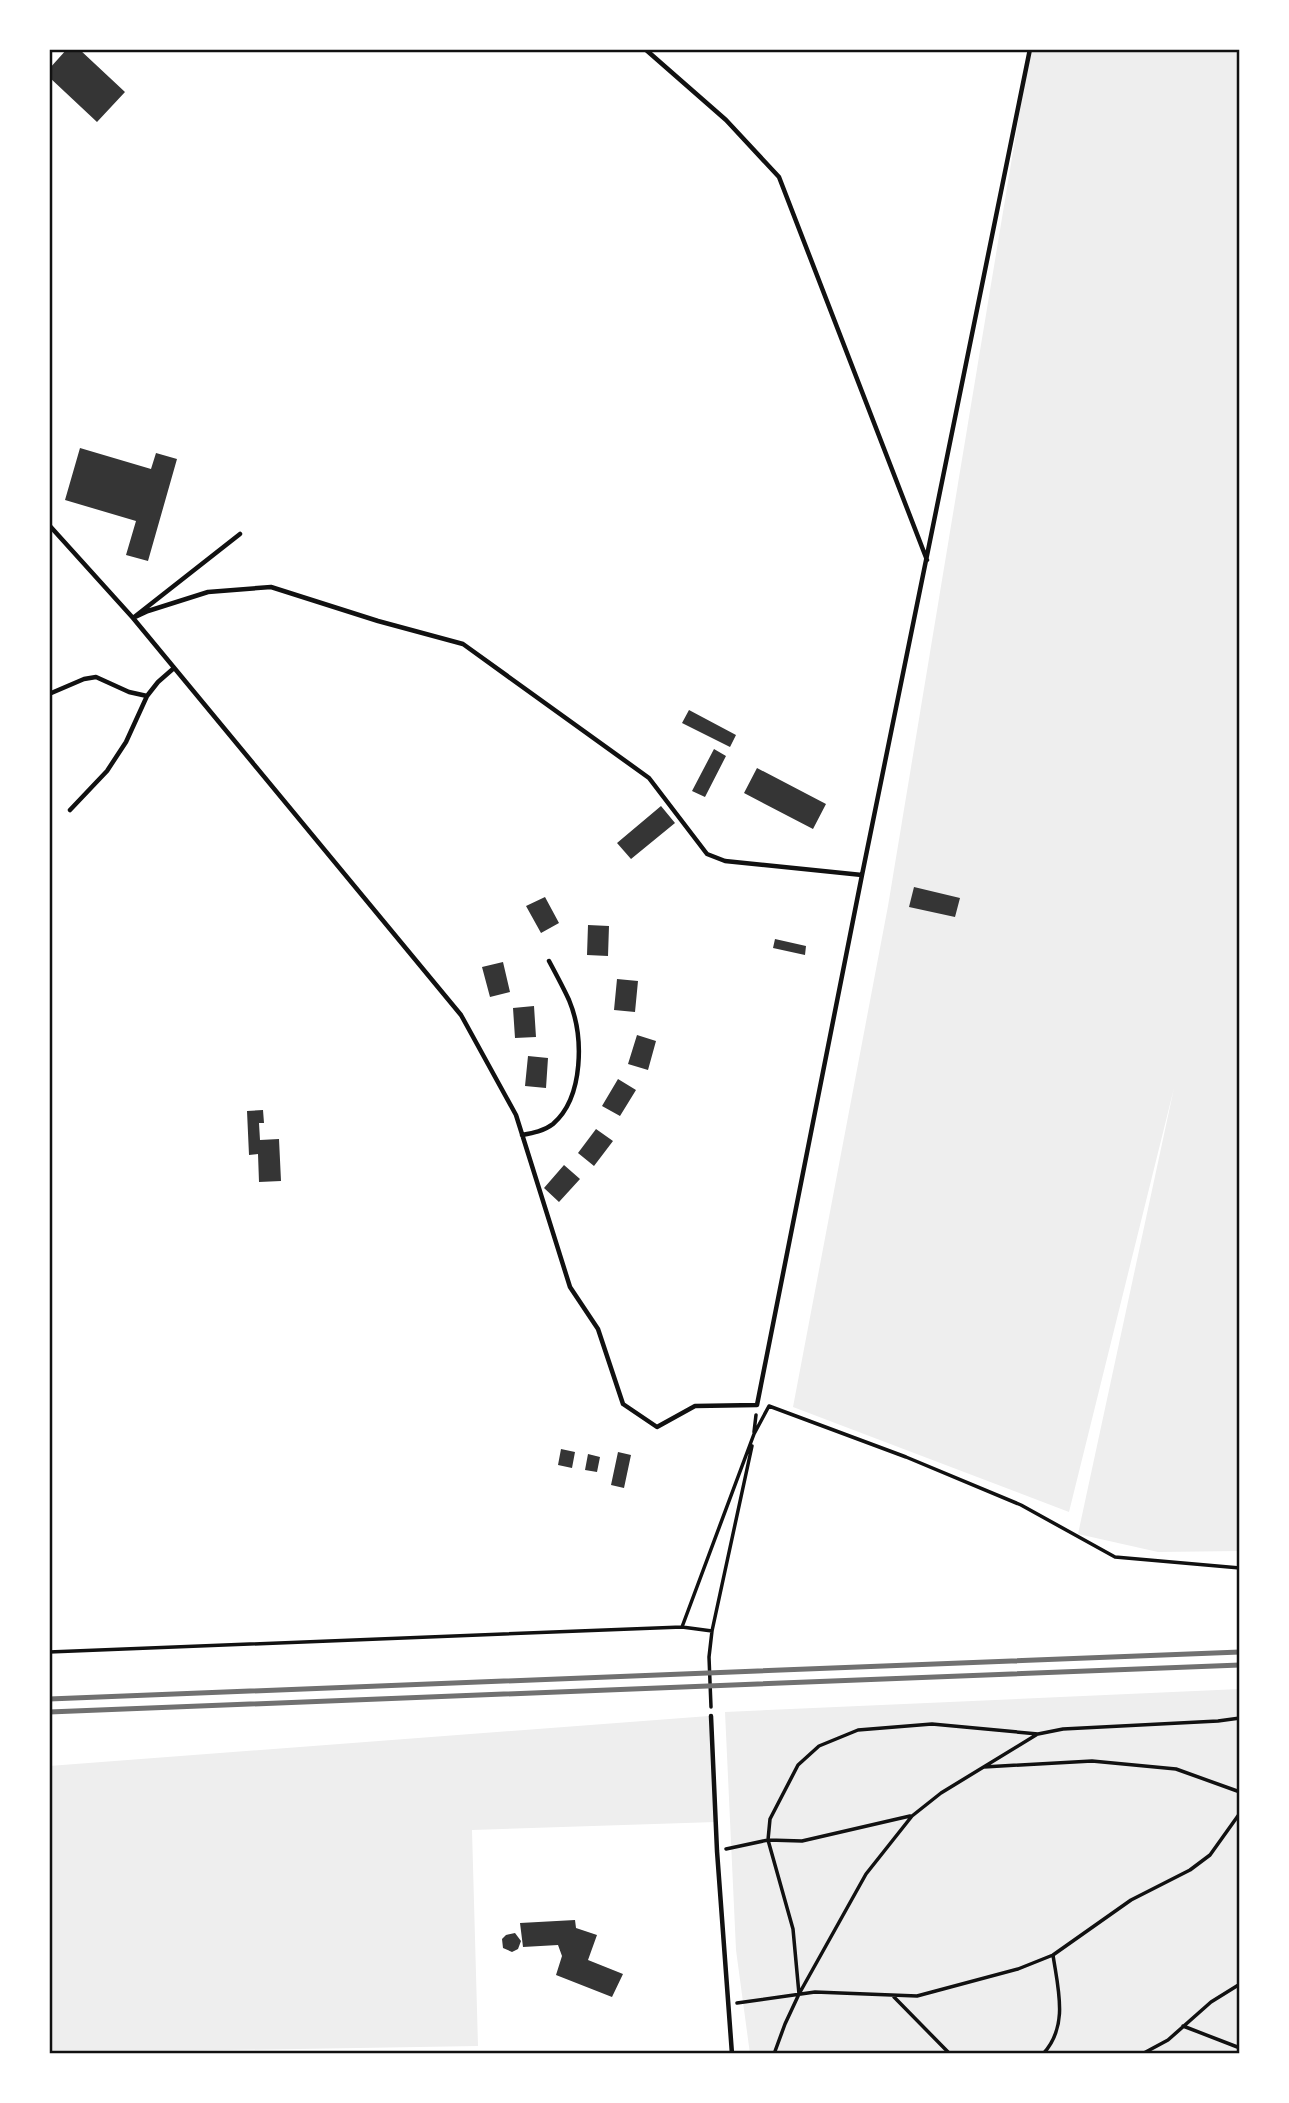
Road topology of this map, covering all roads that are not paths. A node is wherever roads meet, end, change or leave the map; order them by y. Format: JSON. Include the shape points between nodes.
{"nodes":[{"id":1,"x":645,"y":49,"type":"edge"},
{"id":2,"x":1030,"y":49,"type":"edge"},
{"id":3,"x":49,"y":525,"type":"edge"},
{"id":4,"x":240,"y":534,"type":"dead end"},
{"id":5,"x":928,"y":561,"type":"junction"},
{"id":6,"x":133,"y":618,"type":"junction"},
{"id":7,"x":174,"y":668,"type":"junction"},
{"id":8,"x":49,"y":694,"type":"edge"},
{"id":9,"x":147,"y":696,"type":"junction"},
{"id":10,"x":70,"y":810,"type":"dead end"},
{"id":11,"x":862,"y":875,"type":"junction"},
{"id":12,"x":549,"y":961,"type":"dead end"},
{"id":13,"x":522,"y":1135,"type":"junction"},
{"id":14,"x":711,"y":1716,"type":"road end"},
{"id":15,"x":732,"y":2054,"type":"edge"}],
"edges":[{"from":1,"to":5,"type":"lane","via":[[726,120],[779,177]]},
{"from":2,"to":5,"type":"lane"},
{"from":3,"to":6,"type":"lane"},
{"from":4,"to":6,"type":"lane"},
{"from":5,"to":11,"type":"lane"},
{"from":6,"to":7,"type":"lane"},
{"from":6,"to":11,"type":"lane","via":[[208,592],[271,587],[463,644],[649,778],[707,854],[726,861]]},
{"from":7,"to":9,"type":"lane"},
{"from":7,"to":13,"type":"lane","via":[[461,1015],[516,1115]]},
{"from":8,"to":9,"type":"lane","via":[[96,677]]},
{"from":9,"to":10,"type":"lane","via":[[117,758]]},
{"from":11,"to":13,"type":"lane","via":[[757,1405],[695,1406],[657,1427],[623,1404],[598,1329],[570,1287]]},
{"from":12,"to":13,"type":"lane","via":[[570,1002],[576,1030],[574,1088],[551,1126]]},
{"from":14,"to":15,"type":"lane"}]}
